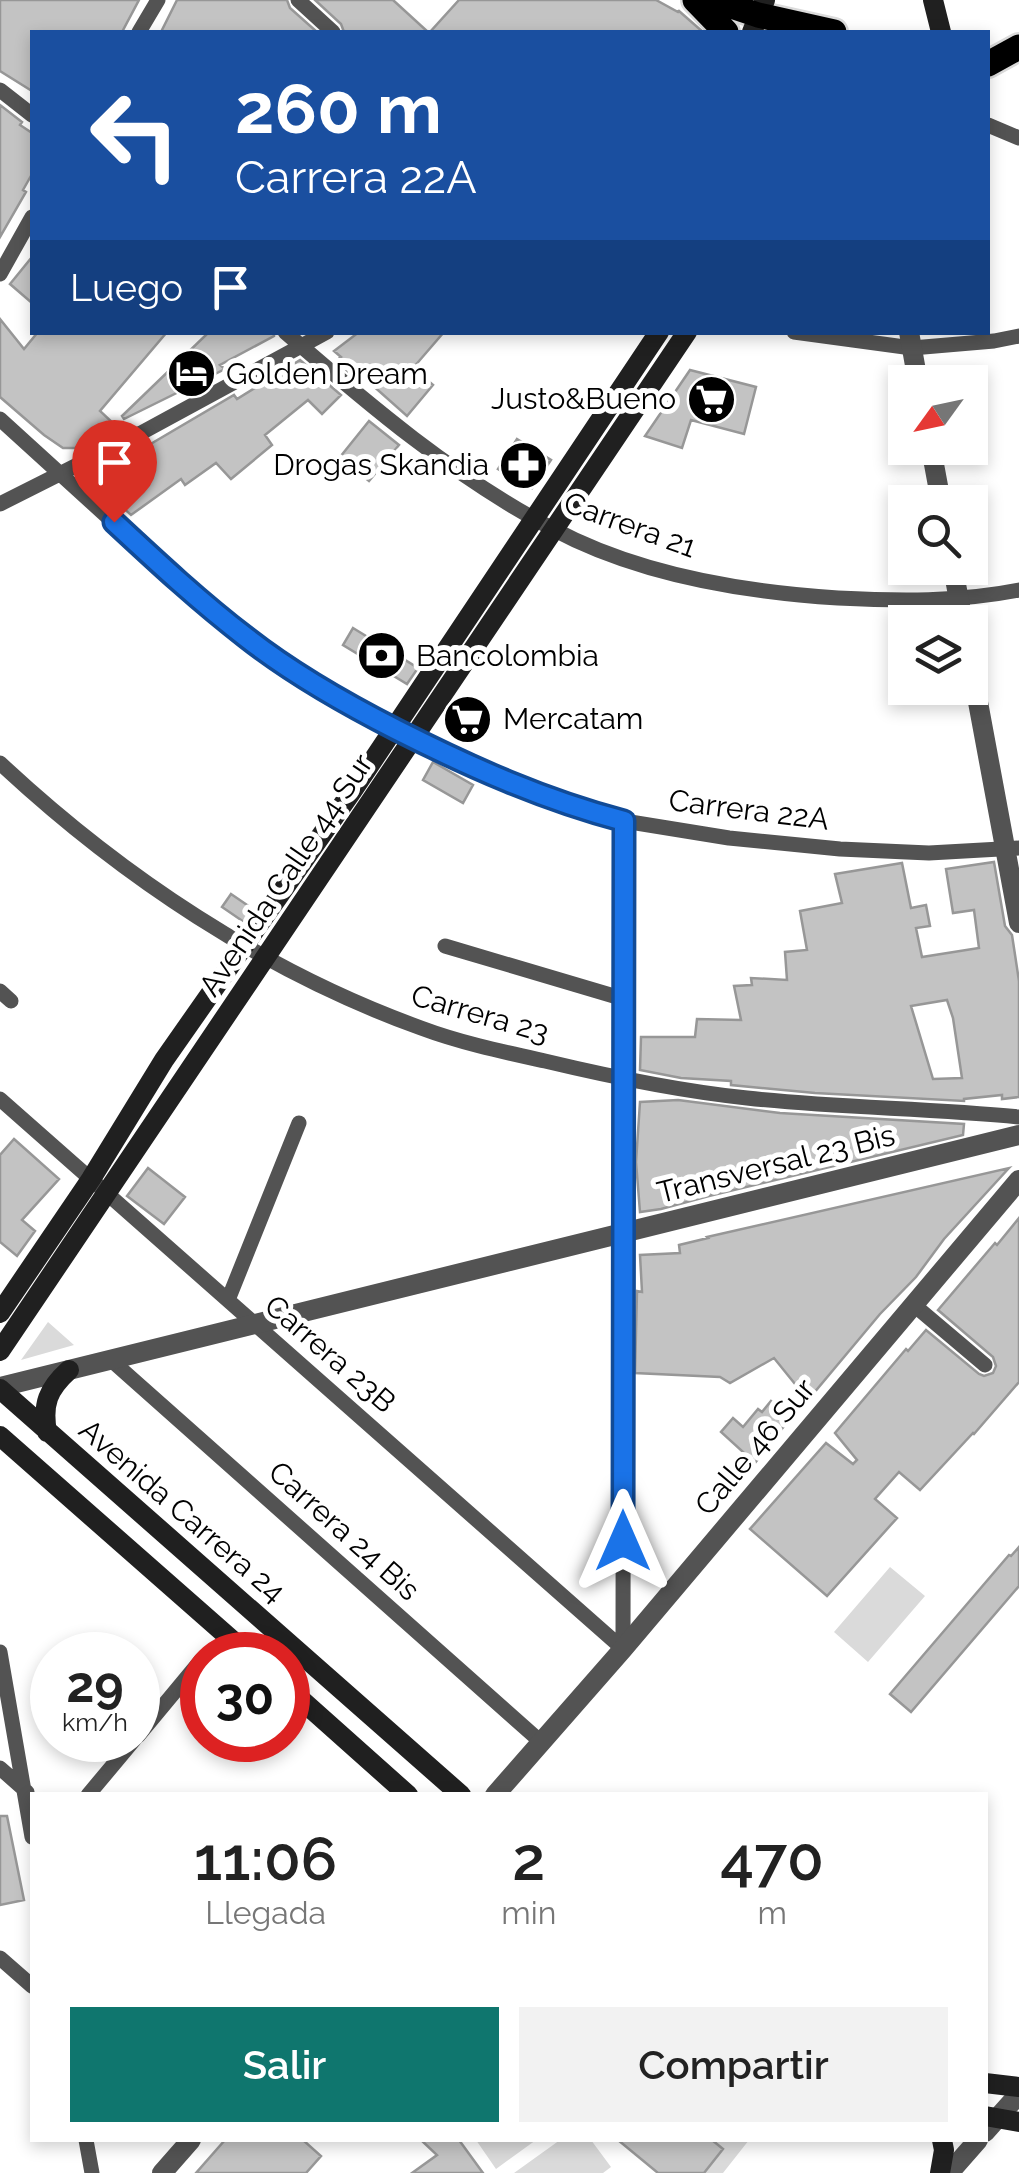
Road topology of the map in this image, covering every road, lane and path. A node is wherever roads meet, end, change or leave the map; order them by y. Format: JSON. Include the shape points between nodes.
{"nodes":[{"id":1,"x":158,"y":0,"type":"edge"},
{"id":2,"x":298,"y":0,"type":"edge"},
{"id":3,"x":695,"y":0,"type":"edge"},
{"id":4,"x":713,"y":0,"type":"edge"},
{"id":5,"x":932,"y":0,"type":"edge"},
{"id":6,"x":758,"y":16,"type":"edge"},
{"id":7,"x":140,"y":30,"type":"edge"},
{"id":8,"x":331,"y":30,"type":"edge"},
{"id":9,"x":724,"y":30,"type":"edge"},
{"id":10,"x":824,"y":30,"type":"edge"},
{"id":11,"x":941,"y":30,"type":"edge"},
{"id":12,"x":1019,"y":47,"type":"edge"},
{"id":13,"x":990,"y":48,"type":"edge"},
{"id":14,"x":990,"y":63,"type":"edge"},
{"id":15,"x":0,"y":90,"type":"edge"},
{"id":16,"x":30,"y":113,"type":"edge"},
{"id":17,"x":990,"y":126,"type":"edge"},
{"id":18,"x":1019,"y":138,"type":"edge"},
{"id":19,"x":30,"y":221,"type":"edge"},
{"id":20,"x":0,"y":274,"type":"edge"},
{"id":21,"x":288,"y":335,"type":"edge"},
{"id":22,"x":323,"y":335,"type":"edge"},
{"id":23,"x":657,"y":335,"type":"edge"},
{"id":24,"x":685,"y":335,"type":"edge"},
{"id":25,"x":838,"y":335,"type":"edge"},
{"id":26,"x":1019,"y":336,"type":"edge"},
{"id":27,"x":910,"y":340,"type":"edge"},
{"id":28,"x":301,"y":347,"type":"junction"},
{"id":29,"x":915,"y":365,"type":"edge"},
{"id":30,"x":0,"y":419,"type":"edge"},
{"id":31,"x":62,"y":474,"type":"junction"},
{"id":32,"x":0,"y":504,"type":"edge"},
{"id":33,"x":534,"y":518,"type":"junction"},
{"id":34,"x":555,"y":530,"type":"junction"},
{"id":35,"x":956,"y":585,"type":"edge"},
{"id":36,"x":1019,"y":590,"type":"edge"},
{"id":37,"x":959,"y":599,"type":"junction"},
{"id":38,"x":960,"y":605,"type":"edge"},
{"id":39,"x":980,"y":705,"type":"edge"},
{"id":40,"x":394,"y":728,"type":"junction"},
{"id":41,"x":414,"y":739,"type":"junction"},
{"id":42,"x":0,"y":764,"type":"edge"},
{"id":43,"x":624,"y":821,"type":"junction"},
{"id":44,"x":1012,"y":849,"type":"edge"},
{"id":45,"x":1019,"y":923,"type":"edge"},
{"id":46,"x":245,"y":945,"type":"junction"},
{"id":47,"x":444,"y":946,"type":"dead end"},
{"id":48,"x":266,"y":957,"type":"junction"},
{"id":49,"x":624,"y":999,"type":"junction"},
{"id":50,"x":624,"y":1080,"type":"junction"},
{"id":51,"x":0,"y":1100,"type":"edge"},
{"id":52,"x":1019,"y":1117,"type":"edge"},
{"id":53,"x":299,"y":1122,"type":"dead end"},
{"id":54,"x":1019,"y":1135,"type":"edge"},
{"id":55,"x":1019,"y":1180,"type":"edge"},
{"id":56,"x":99,"y":1186,"type":"junction"},
{"id":57,"x":623,"y":1233,"type":"junction"},
{"id":58,"x":228,"y":1300,"type":"junction"},
{"id":59,"x":914,"y":1304,"type":"junction"},
{"id":60,"x":0,"y":1313,"type":"edge"},
{"id":61,"x":256,"y":1325,"type":"junction"},
{"id":62,"x":0,"y":1351,"type":"edge"},
{"id":63,"x":111,"y":1360,"type":"junction"},
{"id":64,"x":985,"y":1365,"type":"dead end"},
{"id":65,"x":69,"y":1370,"type":"junction"},
{"id":66,"x":0,"y":1388,"type":"edge"},
{"id":67,"x":47,"y":1432,"type":"junction"},
{"id":68,"x":0,"y":1436,"type":"edge"},
{"id":69,"x":223,"y":1632,"type":"edge"},
{"id":70,"x":623,"y":1649,"type":"junction"},
{"id":71,"x":0,"y":1652,"type":"edge"},
{"id":72,"x":180,"y":1686,"type":"edge"},
{"id":73,"x":310,"y":1708,"type":"edge"},
{"id":74,"x":160,"y":1709,"type":"edge"},
{"id":75,"x":540,"y":1742,"type":"junction"},
{"id":76,"x":116,"y":1762,"type":"edge"},
{"id":77,"x":0,"y":1768,"type":"edge"},
{"id":78,"x":91,"y":1792,"type":"edge"},
{"id":79,"x":405,"y":1792,"type":"edge"},
{"id":80,"x":458,"y":1792,"type":"edge"},
{"id":81,"x":497,"y":1792,"type":"edge"},
{"id":82,"x":28,"y":1793,"type":"edge"},
{"id":83,"x":0,"y":1958,"type":"edge"},
{"id":84,"x":30,"y":1984,"type":"edge"},
{"id":85,"x":988,"y":2083,"type":"edge"},
{"id":86,"x":1019,"y":2091,"type":"edge"},
{"id":87,"x":989,"y":2122,"type":"edge"},
{"id":88,"x":1019,"y":2122,"type":"edge"},
{"id":89,"x":86,"y":2142,"type":"edge"},
{"id":90,"x":189,"y":2142,"type":"edge"},
{"id":91,"x":942,"y":2142,"type":"edge"},
{"id":92,"x":976,"y":2142,"type":"edge"},
{"id":93,"x":92,"y":2173,"type":"edge"},
{"id":94,"x":162,"y":2173,"type":"edge"},
{"id":95,"x":940,"y":2173,"type":"edge"},
{"id":96,"x":949,"y":2173,"type":"edge"}],
"edges":[{"from":1,"to":7,"type":"street"},
{"from":2,"to":8,"type":"street"},
{"from":3,"to":9,"type":"main road"},
{"from":4,"to":6,"type":"main road"},
{"from":5,"to":11,"type":"main road"},
{"from":6,"to":10,"type":"main road"},
{"from":12,"to":13,"type":"main road"},
{"from":12,"to":14,"type":"main road"},
{"from":15,"to":16,"type":"street"},
{"from":17,"to":18,"type":"street"},
{"from":19,"to":20,"type":"street"},
{"from":21,"to":28,"type":"street","name":"Carrera 21"},
{"from":22,"to":28,"type":"street"},
{"from":23,"to":33,"type":"main road","name":"Avenida Calle 44 Sur"},
{"from":24,"to":34,"type":"main road","name":"Avenida Calle 44 Sur"},
{"from":25,"to":27,"type":"street"},
{"from":26,"to":27,"type":"street"},
{"from":27,"to":29,"type":"street"},
{"from":28,"to":31,"type":"street"},
{"from":28,"to":33,"type":"street","name":"Carrera 21","via":[[428,450]]},
{"from":30,"to":31,"type":"street","name":"Carrera 22A"},
{"from":31,"to":32,"type":"street"},
{"from":31,"to":40,"type":"street","name":"Carrera 22A","via":[[246,637]]},
{"from":33,"to":34,"type":"street","name":"Carrera 21"},
{"from":33,"to":40,"type":"main road","name":"Avenida Calle 44 Sur"},
{"from":34,"to":37,"type":"street","name":"Carrera 21","via":[[682,576],[742,587],[806,596]]},
{"from":34,"to":41,"type":"main road","name":"Avenida Calle 44 Sur"},
{"from":35,"to":37,"type":"street"},
{"from":36,"to":37,"type":"street","name":"Carrera 21"},
{"from":37,"to":38,"type":"street"},
{"from":39,"to":44,"type":"street"},
{"from":40,"to":41,"type":"street","name":"Carrera 22A"},
{"from":40,"to":46,"type":"main road","name":"Avenida Calle 44 Sur"},
{"from":41,"to":43,"type":"street","name":"Carrera 22A","via":[[511,783]]},
{"from":41,"to":48,"type":"main road","name":"Avenida Calle 44 Sur"},
{"from":42,"to":46,"type":"street","name":"Carrera 23","via":[[82,835]]},
{"from":43,"to":44,"type":"street","name":"Carrera 22A","via":[[840,849]]},
{"from":43,"to":49,"type":"street"},
{"from":44,"to":45,"type":"street"},
{"from":46,"to":48,"type":"street","name":"Carrera 23"},
{"from":46,"to":56,"type":"main road","name":"Avenida Calle 44 Sur","via":[[164,1060]]},
{"from":47,"to":49,"type":"street"},
{"from":48,"to":50,"type":"street","name":"Carrera 23","via":[[423,1029]]},
{"from":48,"to":56,"type":"main road","name":"Avenida Calle 44 Sur"},
{"from":49,"to":50,"type":"street"},
{"from":50,"to":52,"type":"street","name":"Carrera 23","via":[[779,1102]]},
{"from":50,"to":57,"type":"street"},
{"from":51,"to":56,"type":"street","name":"Carrera 23B"},
{"from":53,"to":58,"type":"street"},
{"from":54,"to":57,"type":"street","name":"Transversal 23 Bis"},
{"from":55,"to":59,"type":"street","name":"Calle 46 Sur"},
{"from":56,"to":58,"type":"street","name":"Carrera 23B"},
{"from":56,"to":60,"type":"main road","name":"Avenida Calle 44 Sur"},
{"from":56,"to":62,"type":"main road","name":"Avenida Calle 44 Sur"},
{"from":57,"to":61,"type":"street","name":"Transversal 23 Bis"},
{"from":57,"to":70,"type":"street"},
{"from":58,"to":61,"type":"street","name":"Carrera 23B"},
{"from":59,"to":64,"type":"street"},
{"from":59,"to":70,"type":"street","name":"Calle 46 Sur"},
{"from":61,"to":63,"type":"street","name":"Transversal 23 Bis"},
{"from":61,"to":70,"type":"street","name":"Carrera 23B"},
{"from":63,"to":65,"type":"street","name":"Transversal 23 Bis"},
{"from":63,"to":75,"type":"street","name":"Carrera 24 Bis"},
{"from":65,"to":66,"type":"street","name":"Transversal 23 Bis"},
{"from":65,"to":67,"type":"main road","via":[[45,1402]]},
{"from":66,"to":67,"type":"main road","name":"Avenida Carrera 24"},
{"from":67,"to":80,"type":"main road","name":"Avenida Carrera 24"},
{"from":68,"to":69,"type":"main road","name":"Avenida Carrera 24"},
{"from":70,"to":75,"type":"street","name":"Calle 46 Sur"},
{"from":71,"to":82,"type":"street"},
{"from":72,"to":74,"type":"street"},
{"from":73,"to":79,"type":"main road"},
{"from":75,"to":81,"type":"street","name":"Calle 46 Sur"},
{"from":76,"to":78,"type":"street"},
{"from":77,"to":82,"type":"street"},
{"from":83,"to":84,"type":"street"},
{"from":85,"to":86,"type":"main road"},
{"from":86,"to":87,"type":"street"},
{"from":87,"to":88,"type":"main road"},
{"from":89,"to":93,"type":"street"},
{"from":90,"to":94,"type":"street"},
{"from":91,"to":95,"type":"main road"},
{"from":92,"to":96,"type":"street"}]}
